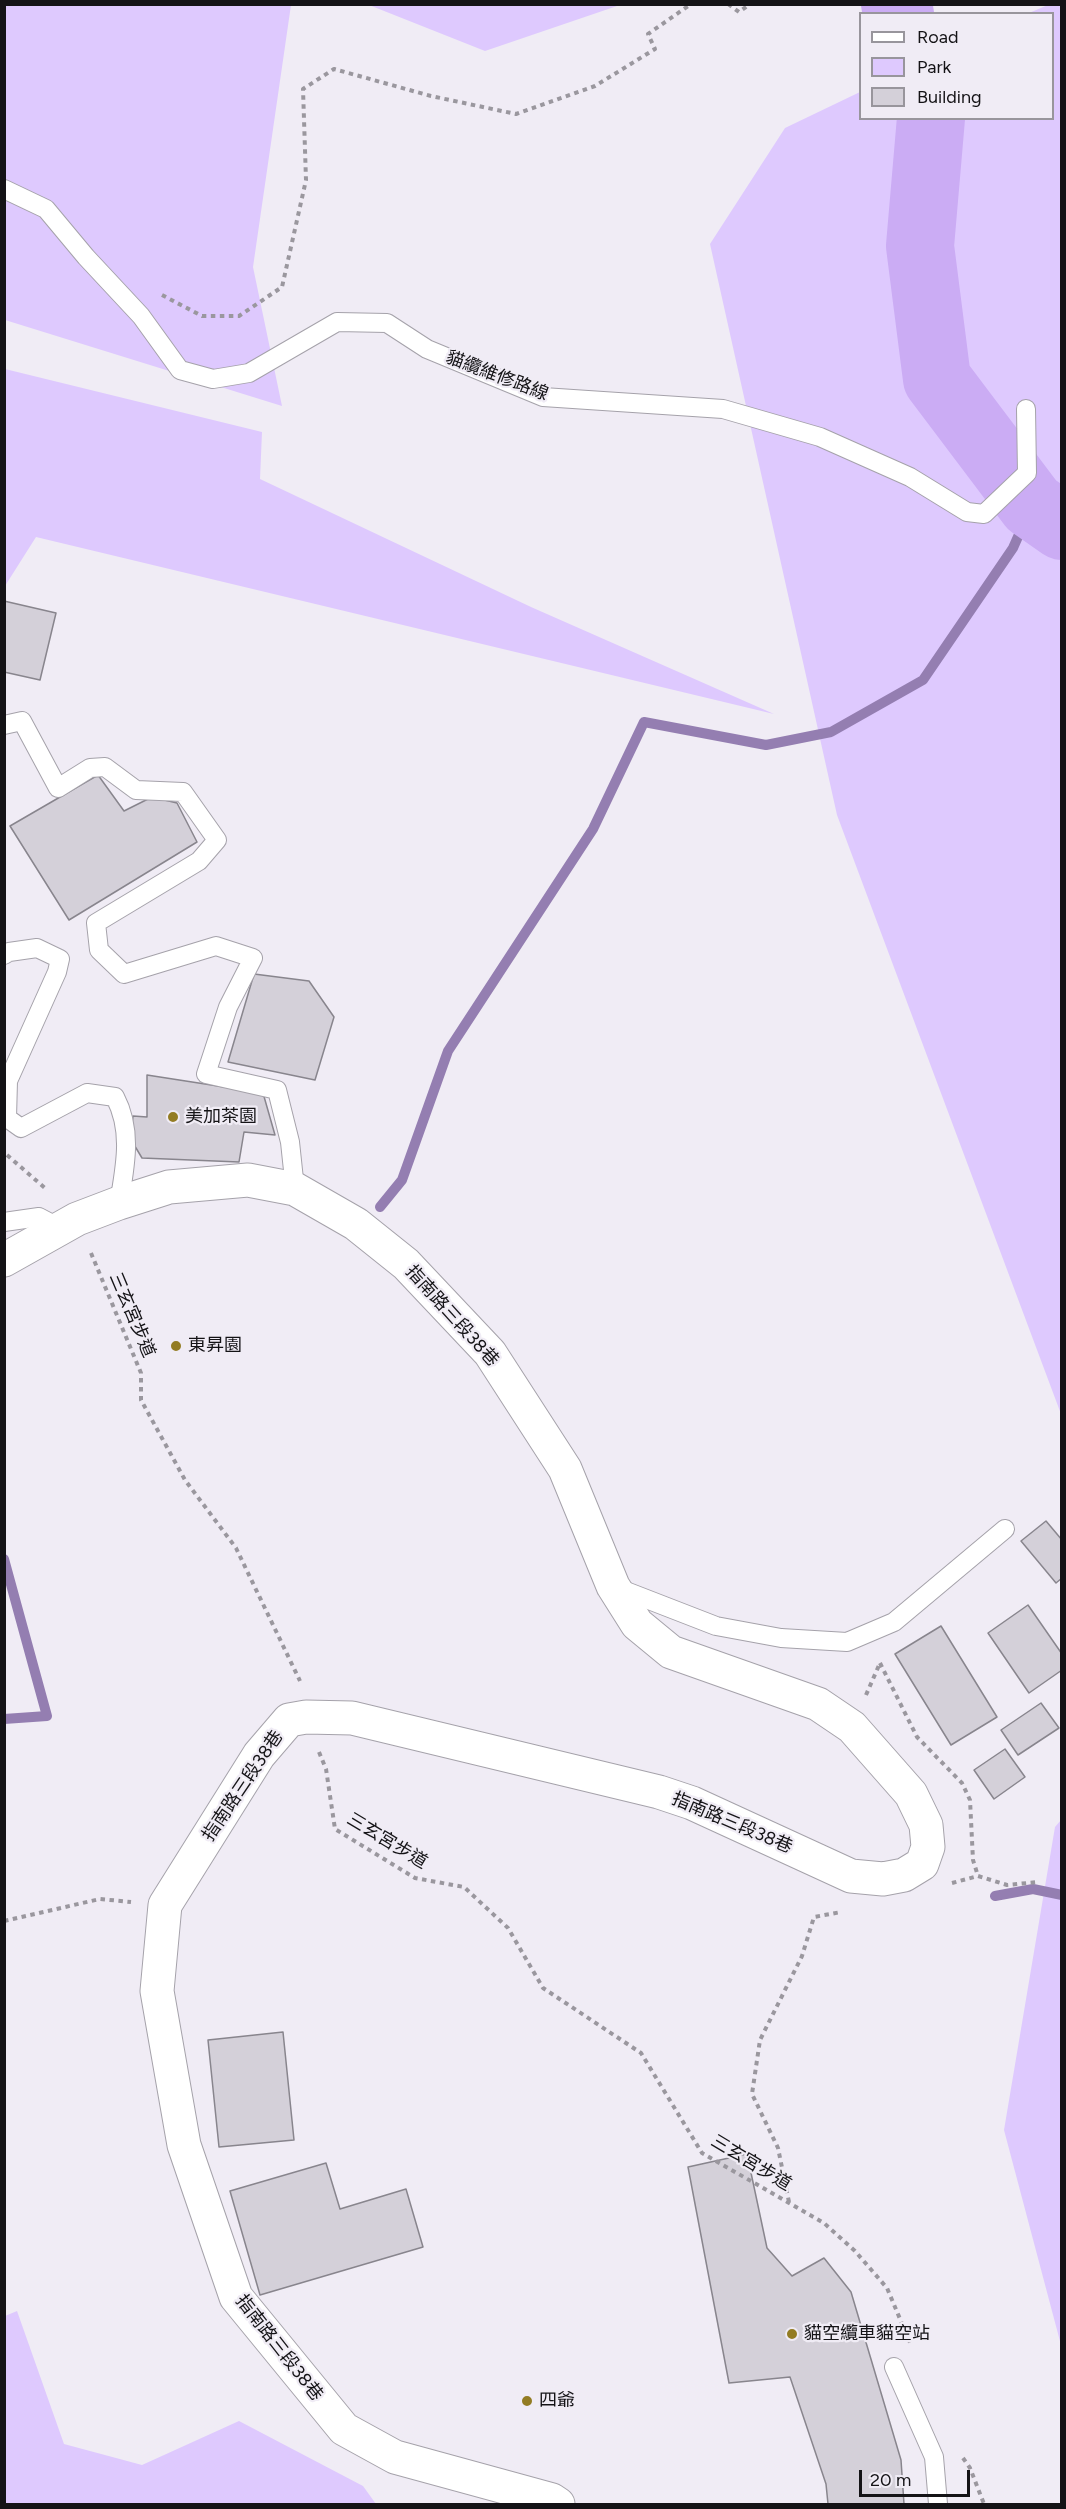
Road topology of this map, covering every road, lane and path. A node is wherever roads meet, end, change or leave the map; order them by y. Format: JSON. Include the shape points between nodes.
{"nodes":[{"id":1,"x":691,"y":4,"type":"edge"},
{"id":2,"x":728,"y":4,"type":"edge"},
{"id":3,"x":750,"y":4,"type":"edge"},
{"id":4,"x":4,"y":189,"type":"edge"},
{"id":5,"x":160,"y":294,"type":"dead end"},
{"id":6,"x":1026,"y":409,"type":"dead end"},
{"id":7,"x":4,"y":725,"type":"edge"},
{"id":8,"x":4,"y":956,"type":"edge"},
{"id":9,"x":4,"y":1152,"type":"edge"},
{"id":10,"x":295,"y":1189,"type":"junction"},
{"id":11,"x":119,"y":1203,"type":"junction"},
{"id":12,"x":4,"y":1222,"type":"edge"},
{"id":13,"x":69,"y":1223,"type":"junction"},
{"id":14,"x":4,"y":1260,"type":"edge"},
{"id":15,"x":1005,"y":1529,"type":"dead end"},
{"id":16,"x":614,"y":1586,"type":"junction"},
{"id":17,"x":847,"y":1642,"type":"junction"},
{"id":18,"x":306,"y":1717,"type":"junction"},
{"id":19,"x":852,"y":1727,"type":"junction"},
{"id":20,"x":922,"y":1864,"type":"junction"},
{"id":21,"x":1038,"y":1881,"type":"dead end"},
{"id":22,"x":165,"y":1905,"type":"junction"},
{"id":23,"x":844,"y":1911,"type":"dead end"},
{"id":24,"x":4,"y":1922,"type":"edge"},
{"id":25,"x":789,"y":2202,"type":"junction"},
{"id":26,"x":912,"y":2351,"type":"dead end"},
{"id":27,"x":894,"y":2367,"type":"dead end"},
{"id":28,"x":958,"y":2450,"type":"dead end"},
{"id":29,"x":558,"y":2505,"type":"edge"},
{"id":30,"x":938,"y":2505,"type":"edge"},
{"id":31,"x":984,"y":2505,"type":"edge"}],
"edges":[{"from":1,"to":5,"type":"path","via":[[648,34],[655,49],[595,86],[516,114],[334,69],[303,89],[306,180],[282,287],[239,316],[202,316]]},
{"from":2,"to":3,"type":"path","via":[[740,12]]},
{"from":4,"to":6,"type":"lane","name":"貓纜維修路線","via":[[46,209],[141,316],[180,370],[213,379],[249,373],[337,322],[387,323],[427,350],[543,397],[723,409],[820,437],[909,477],[967,512],[984,514],[1027,473]]},
{"from":7,"to":10,"type":"lane","via":[[22,721],[58,788],[90,768],[105,767],[136,790],[183,792],[217,840],[200,861],[96,923],[99,950],[124,974],[216,946],[253,958],[228,1007],[206,1074],[277,1090],[290,1142]]},
{"from":8,"to":11,"type":"lane","via":[[37,948],[60,959],[8,1081],[7,1118],[21,1128],[87,1093],[115,1097],[122,1111],[127,1152]]},
{"from":9,"to":13,"type":"path","name":"三玄宮步道","via":[[69,1209]]},
{"from":10,"to":11,"type":"street","name":"指南路三段38巷","via":[[248,1180],[169,1187]]},
{"from":10,"to":16,"type":"street","name":"指南路三段38巷","via":[[356,1224],[405,1264],[490,1353],[564,1469]]},
{"from":11,"to":13,"type":"street","name":"指南路三段38巷"},
{"from":12,"to":13,"type":"lane","via":[[39,1217]]},
{"from":13,"to":14,"type":"street","name":"指南路三段38巷"},
{"from":13,"to":18,"type":"path","name":"三玄宮步道","via":[[141,1373],[141,1400],[185,1480],[236,1548],[300,1679]]},
{"from":15,"to":17,"type":"lane","via":[[894,1622]]},
{"from":16,"to":17,"type":"lane","via":[[716,1626],[781,1638]]},
{"from":16,"to":19,"type":"street","name":"指南路三段38巷","via":[[637,1624],[671,1653],[818,1704]]},
{"from":17,"to":19,"type":"path","via":[[885,1647]]},
{"from":18,"to":20,"type":"street","name":"指南路三段38巷","via":[[352,1718],[659,1792],[692,1803],[851,1876],[883,1879],[904,1875]]},
{"from":18,"to":22,"type":"street","name":"指南路三段38巷","via":[[289,1720],[259,1755]]},
{"from":18,"to":25,"type":"path","name":"三玄宮步道","via":[[326,1769],[335,1829],[415,1878],[464,1887],[508,1928],[543,1988],[641,2053],[702,2153]]},
{"from":19,"to":20,"type":"street","name":"指南路三段38巷","via":[[911,1794],[926,1825],[928,1847]]},
{"from":20,"to":21,"type":"path","via":[[951,1883],[978,1876],[1006,1886]]},
{"from":22,"to":24,"type":"path","via":[[100,1899]]},
{"from":22,"to":29,"type":"street","name":"指南路三段38巷","via":[[157,1991],[184,2145],[236,2297],[344,2429],[395,2457],[552,2500]]},
{"from":23,"to":25,"type":"path","via":[[814,1917],[802,1956],[760,2040],[752,2094],[778,2148]]},
{"from":25,"to":26,"type":"path","name":"三玄宮步道","via":[[824,2223],[887,2288]]},
{"from":27,"to":30,"type":"lane","via":[[934,2457]]},
{"from":28,"to":31,"type":"path","via":[[970,2468]]}]}
